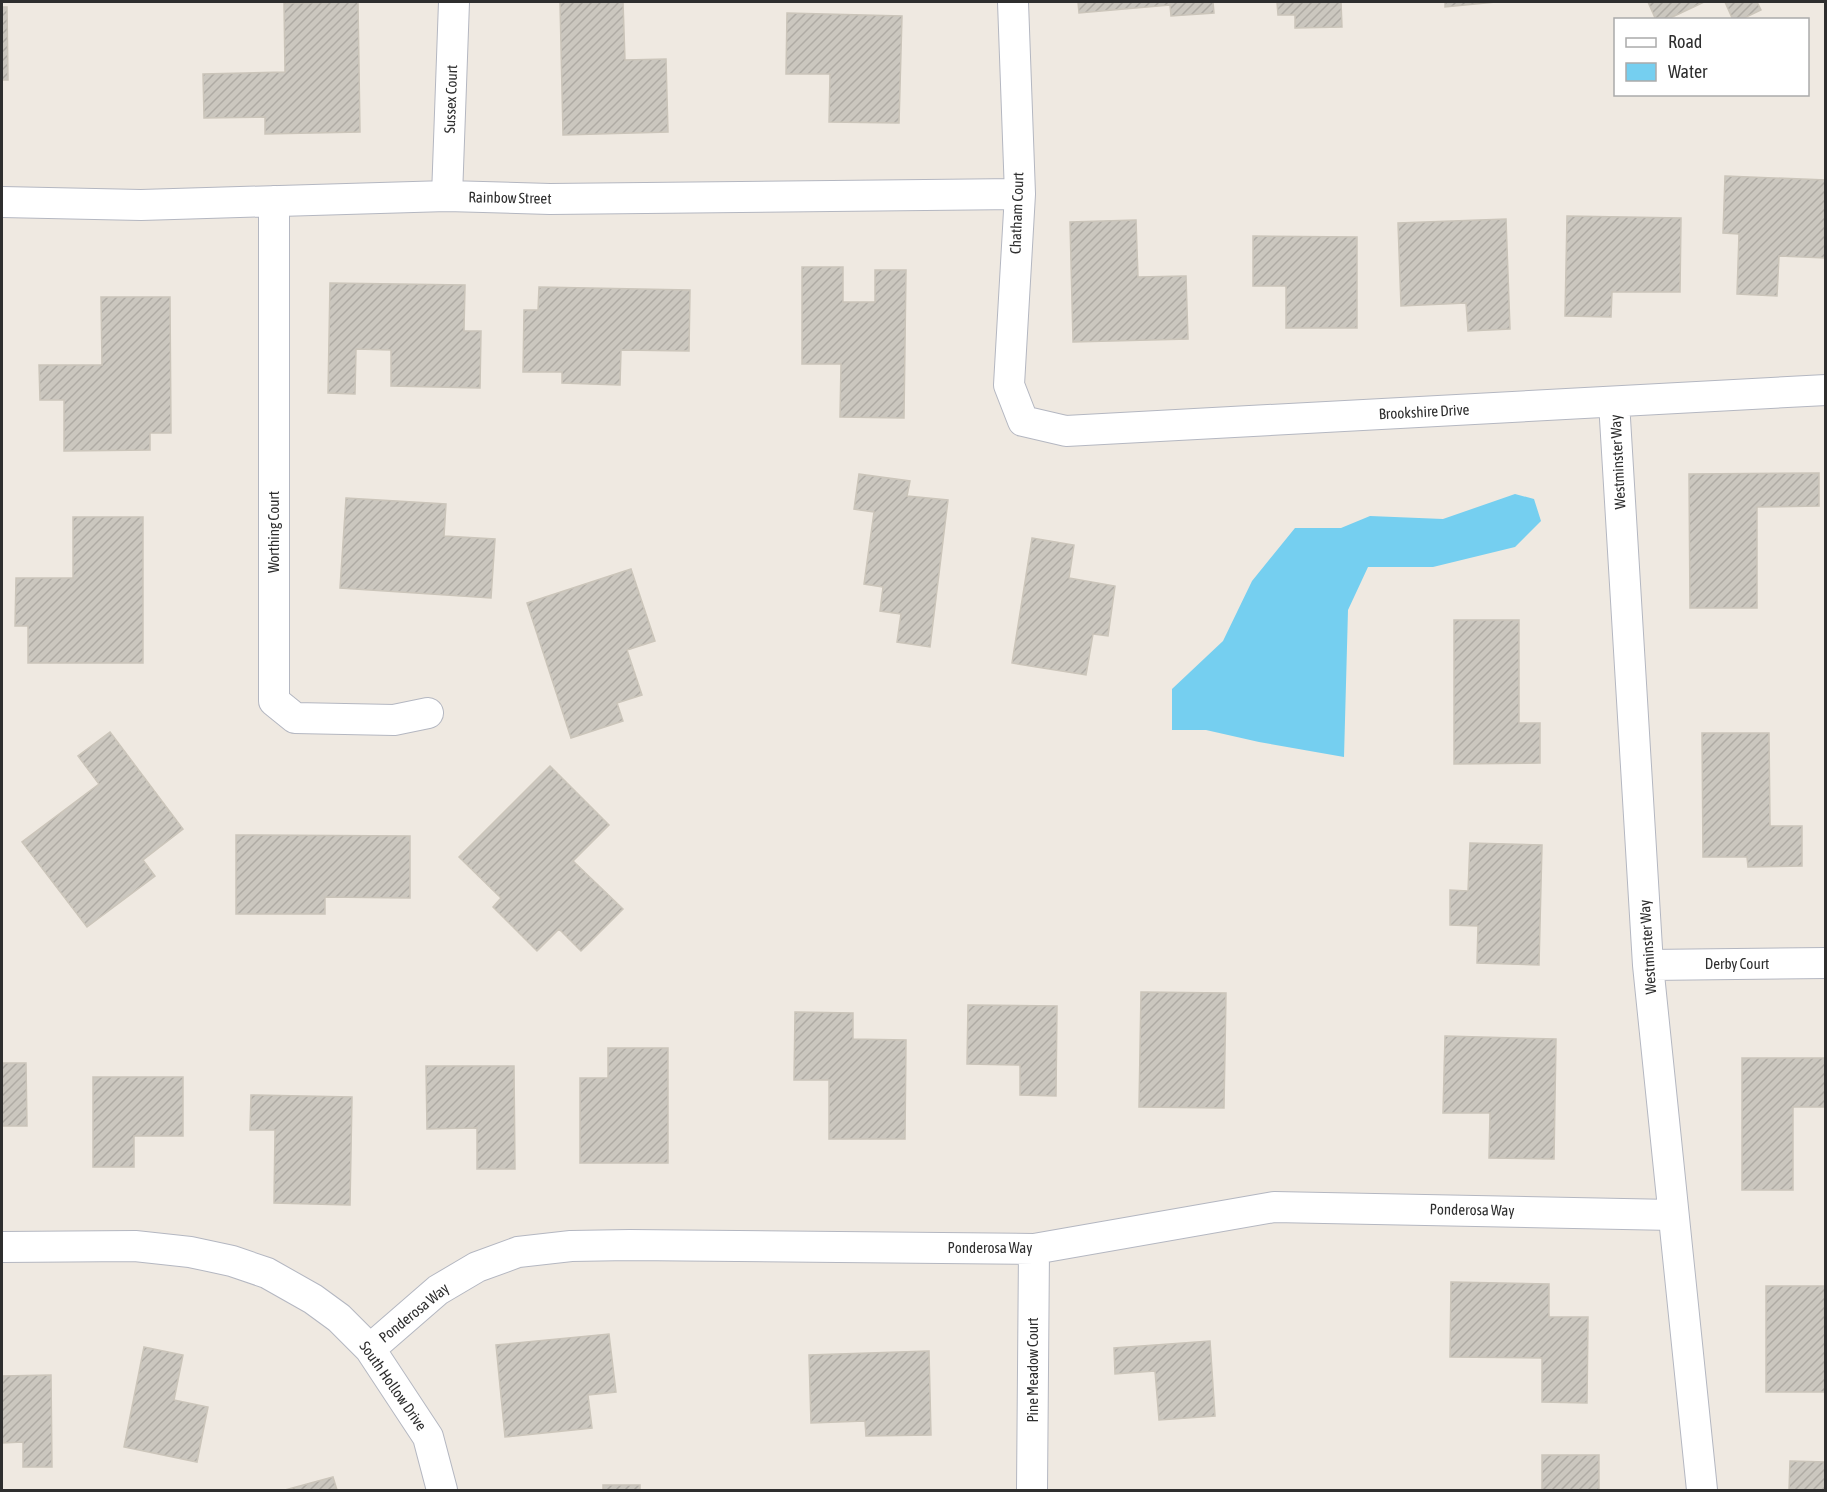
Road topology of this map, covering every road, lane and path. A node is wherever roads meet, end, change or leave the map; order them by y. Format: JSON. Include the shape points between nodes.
{"nodes":[{"id":1,"x":454,"y":2,"type":"edge"},
{"id":2,"x":1014,"y":2,"type":"edge"},
{"id":3,"x":1020,"y":194,"type":"junction"},
{"id":4,"x":447,"y":196,"type":"junction"},
{"id":5,"x":274,"y":201,"type":"junction"},
{"id":6,"x":2,"y":202,"type":"edge"},
{"id":7,"x":1826,"y":390,"type":"edge"},
{"id":8,"x":1614,"y":402,"type":"junction"},
{"id":9,"x":1023,"y":421,"type":"joint"},
{"id":10,"x":428,"y":713,"type":"dead end"},
{"id":11,"x":1826,"y":963,"type":"edge"},
{"id":12,"x":1648,"y":965,"type":"junction"},
{"id":13,"x":1673,"y":1215,"type":"junction"},
{"id":14,"x":2,"y":1247,"type":"edge"},
{"id":15,"x":1034,"y":1249,"type":"junction"},
{"id":16,"x":370,"y":1349,"type":"junction"},
{"id":17,"x":442,"y":1491,"type":"edge"},
{"id":18,"x":1032,"y":1491,"type":"edge"},
{"id":19,"x":1702,"y":1491,"type":"edge"}],
"edges":[{"from":1,"to":4,"type":"street","name":"Sussex Court"},
{"from":2,"to":3,"type":"street","name":"Chatham Court"},
{"from":3,"to":4,"type":"street","name":"Rainbow Street","via":[[550,199]]},
{"from":3,"to":9,"type":"street","name":"Chatham Court","via":[[1009,385]]},
{"from":4,"to":5,"type":"street","name":"Rainbow Street"},
{"from":5,"to":6,"type":"street","name":"Rainbow Street","via":[[141,205]]},
{"from":5,"to":10,"type":"street","name":"Worthing Court","via":[[274,701],[295,718],[394,720]]},
{"from":7,"to":8,"type":"street","name":"Brookshire Drive"},
{"from":8,"to":9,"type":"street","name":"Brookshire Drive","via":[[1066,432]]},
{"from":8,"to":12,"type":"street","name":"Westminster Way"},
{"from":11,"to":12,"type":"street","name":"Derby Court"},
{"from":12,"to":13,"type":"street","name":"Westminster Way"},
{"from":13,"to":15,"type":"street","name":"Ponderosa Way","via":[[1274,1207]]},
{"from":13,"to":19,"type":"street","name":"Westminster Way"},
{"from":14,"to":16,"type":"street","name":"South Hollow Drive","via":[[135,1246],[232,1261],[267,1273],[313,1299]]},
{"from":15,"to":16,"type":"street","name":"Ponderosa Way","via":[[630,1245],[518,1252],[477,1267],[438,1290]]},
{"from":15,"to":18,"type":"street","name":"Pine Meadow Court"},
{"from":16,"to":17,"type":"street","name":"South Hollow Drive","via":[[428,1437]]}]}
